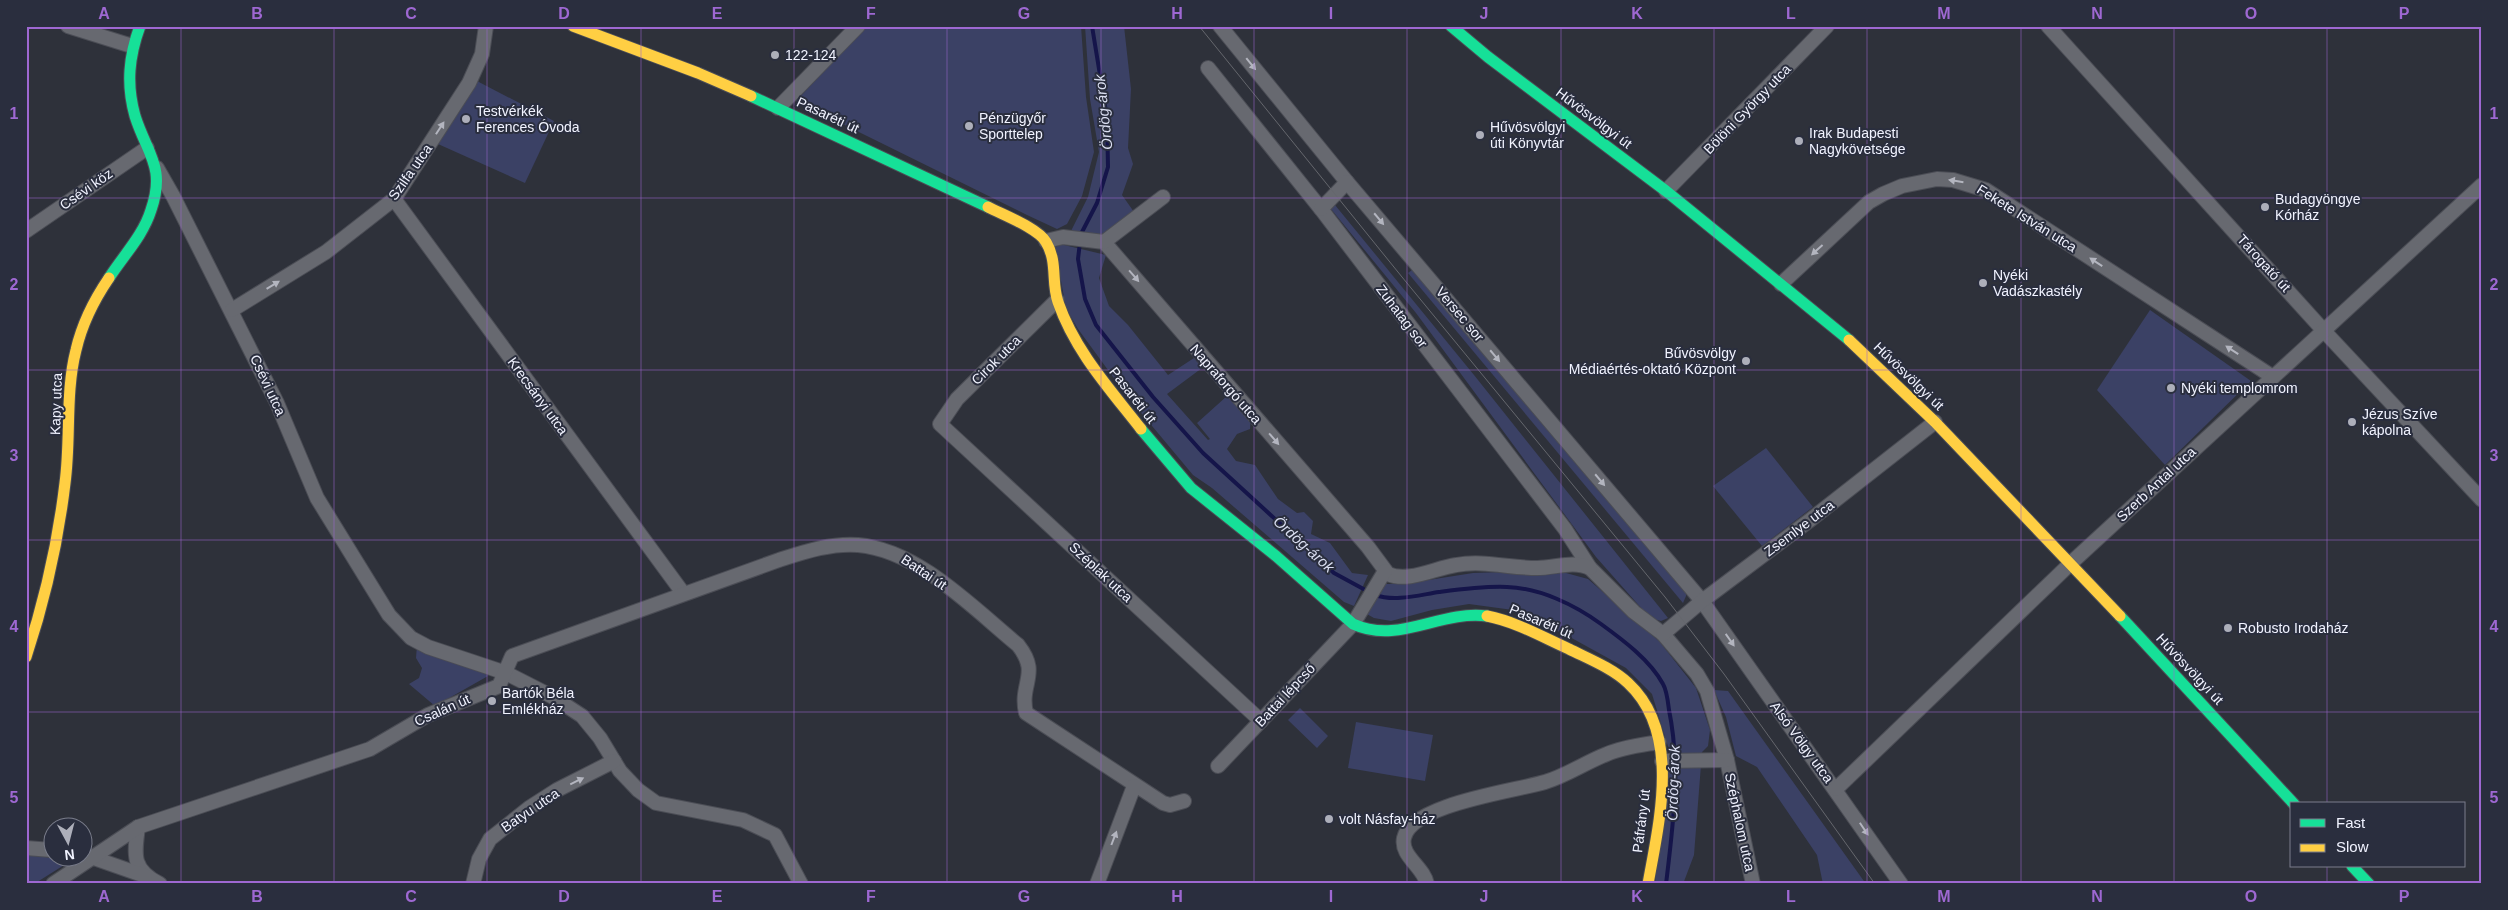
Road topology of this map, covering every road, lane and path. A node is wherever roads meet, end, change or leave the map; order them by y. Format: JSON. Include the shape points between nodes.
{"nodes":[{"id":1,"x":68,"y":26,"type":"edge"},
{"id":2,"x":140,"y":26,"type":"edge"},
{"id":3,"x":486,"y":26,"type":"edge"},
{"id":4,"x":574,"y":26,"type":"edge"},
{"id":5,"x":858,"y":26,"type":"edge"},
{"id":6,"x":1220,"y":26,"type":"edge"},
{"id":7,"x":1451,"y":26,"type":"edge"},
{"id":8,"x":1827,"y":26,"type":"edge"},
{"id":9,"x":2048,"y":26,"type":"edge"},
{"id":10,"x":132,"y":46,"type":"junction"},
{"id":11,"x":1208,"y":68,"type":"dead end"},
{"id":12,"x":778,"y":108,"type":"junction"},
{"id":13,"x":147,"y":148,"type":"junction"},
{"id":14,"x":157,"y":168,"type":"junction"},
{"id":15,"x":1347,"y":182,"type":"junction"},
{"id":16,"x":2482,"y":185,"type":"edge"},
{"id":17,"x":1666,"y":191,"type":"junction"},
{"id":18,"x":1163,"y":197,"type":"dead end"},
{"id":19,"x":394,"y":199,"type":"junction"},
{"id":20,"x":1321,"y":209,"type":"junction"},
{"id":21,"x":26,"y":231,"type":"edge"},
{"id":22,"x":1046,"y":241,"type":"junction"},
{"id":23,"x":1102,"y":242,"type":"junction"},
{"id":24,"x":1781,"y":284,"type":"junction"},
{"id":25,"x":1057,"y":300,"type":"junction"},
{"id":26,"x":232,"y":310,"type":"junction"},
{"id":27,"x":2324,"y":331,"type":"junction"},
{"id":28,"x":2273,"y":376,"type":"junction"},
{"id":29,"x":1935,"y":422,"type":"junction"},
{"id":30,"x":940,"y":424,"type":"joint"},
{"id":31,"x":2482,"y":500,"type":"edge"},
{"id":32,"x":2071,"y":563,"type":"junction"},
{"id":33,"x":1590,"y":568,"type":"junction"},
{"id":34,"x":1381,"y":577,"type":"junction"},
{"id":35,"x":683,"y":594,"type":"junction"},
{"id":36,"x":1702,"y":601,"type":"junction"},
{"id":37,"x":1352,"y":624,"type":"junction"},
{"id":38,"x":1663,"y":634,"type":"junction"},
{"id":39,"x":26,"y":657,"type":"edge"},
{"id":40,"x":506,"y":674,"type":"junction"},
{"id":41,"x":1261,"y":721,"type":"junction"},
{"id":42,"x":1659,"y":742,"type":"junction"},
{"id":43,"x":1727,"y":760,"type":"junction"},
{"id":44,"x":614,"y":762,"type":"junction"},
{"id":45,"x":1662,"y":762,"type":"junction"},
{"id":46,"x":1218,"y":766,"type":"dead end"},
{"id":47,"x":1134,"y":786,"type":"junction"},
{"id":48,"x":1836,"y":789,"type":"junction"},
{"id":49,"x":1184,"y":801,"type":"dead end"},
{"id":50,"x":2292,"y":802,"type":"edge"},
{"id":51,"x":138,"y":827,"type":"junction"},
{"id":52,"x":26,"y":848,"type":"edge"},
{"id":53,"x":42,"y":849,"type":"edge"},
{"id":54,"x":92,"y":854,"type":"edge"},
{"id":55,"x":92,"y":857,"type":"edge"},
{"id":56,"x":73,"y":868,"type":"edge"},
{"id":57,"x":2354,"y":868,"type":"edge"},
{"id":58,"x":145,"y":876,"type":"junction"},
{"id":59,"x":53,"y":884,"type":"edge"},
{"id":60,"x":160,"y":884,"type":"edge"},
{"id":61,"x":473,"y":884,"type":"edge"},
{"id":62,"x":801,"y":884,"type":"edge"},
{"id":63,"x":1096,"y":884,"type":"edge"},
{"id":64,"x":1427,"y":884,"type":"edge"},
{"id":65,"x":1648,"y":884,"type":"edge"},
{"id":66,"x":1753,"y":884,"type":"edge"},
{"id":67,"x":1901,"y":884,"type":"edge"},
{"id":68,"x":2368,"y":884,"type":"edge"}],
"edges":[{"from":1,"to":10,"type":"street"},
{"from":2,"to":10,"type":"street","name":"Csévi utca"},
{"from":19,"to":3,"type":"street","name":"Szilfa utca","one_way":true,"via":[[469,83],[482,54]]},
{"from":4,"to":12,"type":"street","name":"Pasaréti út","via":[[698,73]]},
{"from":5,"to":12,"type":"street"},
{"from":6,"to":15,"type":"street","name":"Versec sor","one_way":true},
{"from":7,"to":17,"type":"street","name":"Hűvösvölgyi út"},
{"from":8,"to":17,"type":"street","name":"Bölöni György utca"},
{"from":9,"to":27,"type":"street","name":"Tárogató út"},
{"from":10,"to":13,"type":"street","name":"Csévi utca","via":[[129,89]]},
{"from":11,"to":20,"type":"street","name":"Zuhatag sor"},
{"from":12,"to":22,"type":"street","name":"Pasaréti út","via":[[1023,224]]},
{"from":13,"to":14,"type":"street","name":"Csévi utca"},
{"from":13,"to":21,"type":"street","name":"Csévi köz"},
{"from":14,"to":26,"type":"street","name":"Csévi utca"},
{"from":14,"to":39,"type":"street","name":"Kapy utca","via":[[150,214],[94,304],[70,373],[66,476],[38,623]]},
{"from":15,"to":20,"type":"street"},
{"from":15,"to":36,"type":"street","name":"Versec sor","one_way":true},
{"from":16,"to":27,"type":"street","name":"Szerb Antal utca"},
{"from":17,"to":24,"type":"street","name":"Hűvösvölgyi út"},
{"from":18,"to":23,"type":"street"},
{"from":26,"to":19,"type":"street","name":"Szilfa utca","one_way":true,"via":[[326,252]]},
{"from":19,"to":35,"type":"street","name":"Krecsányi utca"},
{"from":20,"to":33,"type":"street","name":"Zuhatag sor","via":[[1565,529]]},
{"from":22,"to":23,"type":"street","via":[[1062,237]]},
{"from":22,"to":25,"type":"street","name":"Pasaréti út","via":[[1055,266]]},
{"from":23,"to":34,"type":"street","name":"Napraforgó utca","one_way":true,"via":[[1368,547]]},
{"from":28,"to":24,"type":"street","name":"Fekete István utca","one_way":true,"via":[[1986,190],[1953,180],[1929,180],[1902,186],[1869,202]]},
{"from":24,"to":29,"type":"street","name":"Hűvösvölgyi út","via":[[1865,353]]},
{"from":25,"to":30,"type":"street","name":"Cirok utca","via":[[957,399]]},
{"from":25,"to":37,"type":"street","name":"Pasaréti út","via":[[1080,352],[1191,488],[1276,556]]},
{"from":26,"to":40,"type":"street","name":"Csévi utca","via":[[277,403],[317,498],[389,615],[411,638],[428,647]]},
{"from":27,"to":28,"type":"street","name":"Szerb Antal utca"},
{"from":27,"to":31,"type":"street","name":"Tárogató út"},
{"from":28,"to":32,"type":"street","name":"Szerb Antal utca"},
{"from":29,"to":32,"type":"street","name":"Hűvösvölgyi út"},
{"from":29,"to":36,"type":"street","name":"Zsemlye utca"},
{"from":30,"to":41,"type":"street","name":"Széplak utca"},
{"from":32,"to":48,"type":"street","name":"Szerb Antal utca"},
{"from":32,"to":50,"type":"street","name":"Hűvösvölgyi út"},
{"from":33,"to":34,"type":"street","via":[[1580,564],[1537,568],[1479,563],[1402,577]]},
{"from":33,"to":38,"type":"street","name":"Zuhatag sor","via":[[1634,612]]},
{"from":34,"to":37,"type":"street","name":"Battai lépcső"},
{"from":35,"to":40,"type":"street","name":"Battai út","via":[[512,656]]},
{"from":35,"to":47,"type":"street","name":"Battai út","via":[[779,560],[829,547],[856,545],[899,554],[934,576],[1018,645],[1028,657],[1026,713]]},
{"from":36,"to":38,"type":"street","name":"Zsemlye utca"},
{"from":36,"to":48,"type":"street","name":"Alsó Völgy utca","one_way":true},
{"from":37,"to":41,"type":"street","name":"Battai lépcső"},
{"from":37,"to":42,"type":"street","name":"Pasaréti út","via":[[1383,632],[1458,616],[1474,615],[1510,621],[1604,666],[1630,685],[1647,707]]},
{"from":38,"to":43,"type":"street","name":"Zuhatag sor","via":[[1707,691]]},
{"from":40,"to":44,"type":"street","via":[[553,697],[582,716]]},
{"from":40,"to":51,"type":"street","name":"Csalán út","via":[[499,686],[428,715],[370,748]]},
{"from":41,"to":46,"type":"street","name":"Battai lépcső"},
{"from":42,"to":45,"type":"street","name":"Pasaréti út"},
{"from":42,"to":64,"type":"street","via":[[1608,753],[1546,782],[1473,797],[1426,816],[1406,833],[1403,844],[1421,868]]},
{"from":43,"to":45,"type":"street"},
{"from":43,"to":66,"type":"street","name":"Széphalom utca"},
{"from":61,"to":44,"type":"street","name":"Batyu utca","one_way":true,"via":[[479,859],[490,839],[529,808]]},
{"from":44,"to":62,"type":"street","via":[[638,790],[656,803],[743,820],[775,835]]},
{"from":45,"to":65,"type":"street","name":"Páfrány út","via":[[1655,845]]},
{"from":47,"to":49,"type":"street","via":[[1163,803],[1170,805]]},
{"from":63,"to":47,"type":"street","one_way":true},
{"from":48,"to":67,"type":"street","name":"Alsó Völgy utca","one_way":true},
{"from":51,"to":54,"type":"street","name":"Csalán út"},
{"from":51,"to":58,"type":"street","via":[[136,856]]},
{"from":52,"to":53,"type":"street"},
{"from":55,"to":58,"type":"street"},
{"from":56,"to":59,"type":"street","name":"Csalán út"},
{"from":57,"to":68,"type":"street"},
{"from":58,"to":60,"type":"street"}]}
